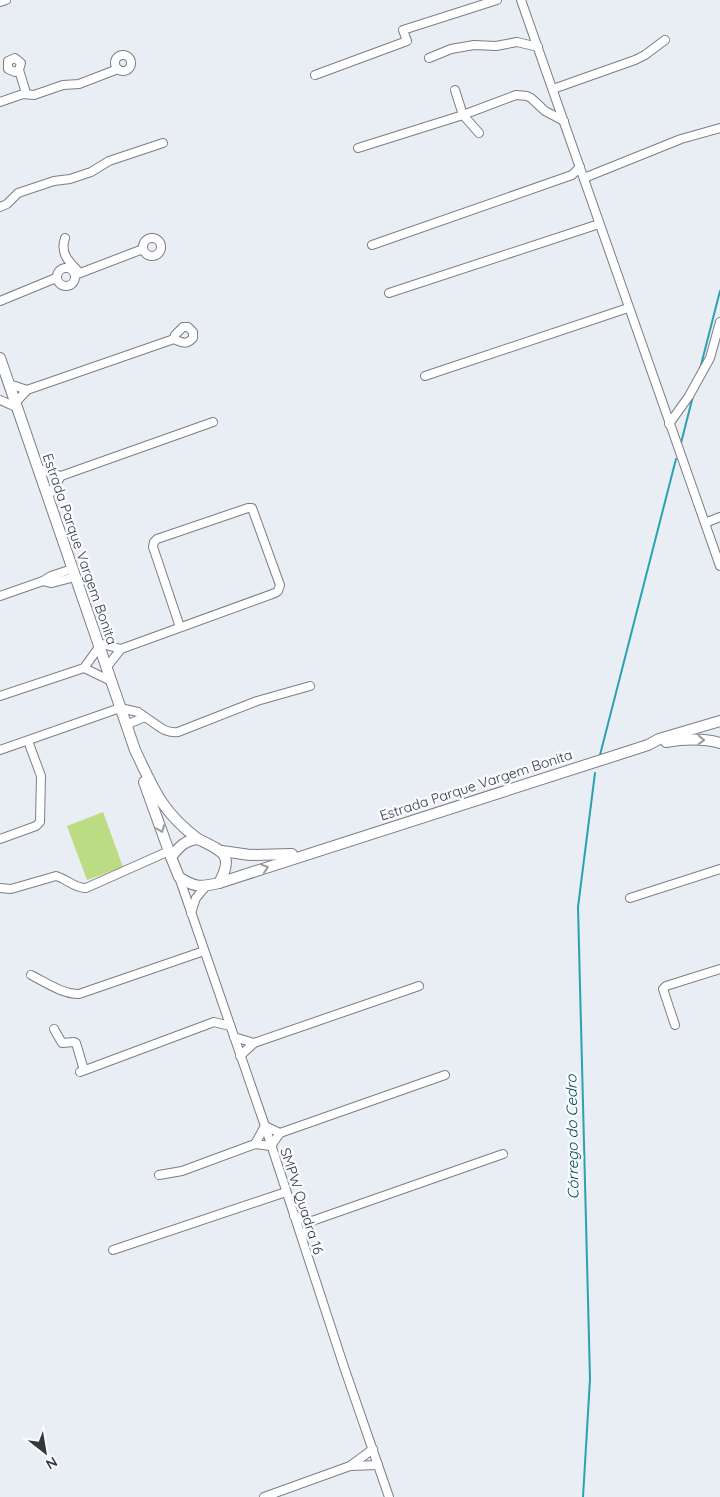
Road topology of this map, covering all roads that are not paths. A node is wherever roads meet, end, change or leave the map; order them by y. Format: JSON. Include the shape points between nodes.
{"nodes":[{"id":1,"x":6,"y":0,"type":"edge"},
{"id":2,"x":497,"y":0,"type":"edge"},
{"id":3,"x":524,"y":1,"type":"edge"},
{"id":4,"x":0,"y":2,"type":"edge"},
{"id":5,"x":532,"y":30,"type":"junction"},
{"id":6,"x":666,"y":40,"type":"dead end"},
{"id":7,"x":517,"y":42,"type":"junction"},
{"id":8,"x":538,"y":47,"type":"junction"},
{"id":9,"x":429,"y":58,"type":"dead end"},
{"id":10,"x":118,"y":69,"type":"dead end"},
{"id":11,"x":19,"y":70,"type":"dead end"},
{"id":12,"x":315,"y":75,"type":"dead end"},
{"id":13,"x":553,"y":89,"type":"junction"},
{"id":14,"x":455,"y":90,"type":"dead end"},
{"id":15,"x":26,"y":94,"type":"junction"},
{"id":16,"x":0,"y":102,"type":"edge"},
{"id":17,"x":463,"y":115,"type":"junction"},
{"id":18,"x":564,"y":121,"type":"junction"},
{"id":19,"x":720,"y":128,"type":"edge"},
{"id":20,"x":479,"y":133,"type":"dead end"},
{"id":21,"x":163,"y":143,"type":"dead end"},
{"id":22,"x":358,"y":148,"type":"dead end"},
{"id":23,"x":580,"y":167,"type":"junction"},
{"id":24,"x":572,"y":175,"type":"junction"},
{"id":25,"x":584,"y":179,"type":"junction"},
{"id":26,"x":0,"y":207,"type":"edge"},
{"id":27,"x":599,"y":224,"type":"junction"},
{"id":28,"x":65,"y":238,"type":"dead end"},
{"id":29,"x":372,"y":245,"type":"dead end"},
{"id":30,"x":143,"y":249,"type":"dead end"},
{"id":31,"x":77,"y":274,"type":"junction"},
{"id":32,"x":389,"y":294,"type":"dead end"},
{"id":33,"x":2,"y":299,"type":"edge"},
{"id":34,"x":628,"y":308,"type":"junction"},
{"id":35,"x":720,"y":322,"type":"edge"},
{"id":36,"x":174,"y":339,"type":"dead end"},
{"id":37,"x":0,"y":358,"type":"edge"},
{"id":38,"x":425,"y":376,"type":"dead end"},
{"id":39,"x":9,"y":385,"type":"junction"},
{"id":40,"x":27,"y":390,"type":"junction"},
{"id":41,"x":0,"y":398,"type":"edge"},
{"id":42,"x":16,"y":405,"type":"junction"},
{"id":43,"x":213,"y":422,"type":"dead end"},
{"id":44,"x":669,"y":424,"type":"junction"},
{"id":45,"x":38,"y":469,"type":"junction"},
{"id":46,"x":62,"y":476,"type":"junction"},
{"id":47,"x":48,"y":497,"type":"junction"},
{"id":48,"x":720,"y":517,"type":"edge"},
{"id":49,"x":704,"y":523,"type":"junction"},
{"id":50,"x":720,"y":566,"type":"edge"},
{"id":51,"x":73,"y":573,"type":"junction"},
{"id":52,"x":0,"y":596,"type":"edge"},
{"id":53,"x":180,"y":627,"type":"junction"},
{"id":54,"x":98,"y":645,"type":"junction"},
{"id":55,"x":121,"y":649,"type":"junction"},
{"id":56,"x":84,"y":668,"type":"junction"},
{"id":57,"x":106,"y":668,"type":"junction"},
{"id":58,"x":111,"y":681,"type":"junction"},
{"id":59,"x":310,"y":686,"type":"dead end"},
{"id":60,"x":0,"y":696,"type":"edge"},
{"id":61,"x":120,"y":708,"type":"junction"},
{"id":62,"x":145,"y":717,"type":"junction"},
{"id":63,"x":720,"y":721,"type":"edge"},
{"id":64,"x":126,"y":725,"type":"junction"},
{"id":65,"x":28,"y":741,"type":"junction"},
{"id":66,"x":720,"y":742,"type":"edge"},
{"id":67,"x":648,"y":745,"type":"junction"},
{"id":68,"x":0,"y":750,"type":"edge"},
{"id":69,"x":135,"y":750,"type":"junction"},
{"id":70,"x":0,"y":839,"type":"edge"},
{"id":71,"x":198,"y":839,"type":"junction"},
{"id":72,"x":222,"y":850,"type":"junction"},
{"id":73,"x":313,"y":852,"type":"junction"},
{"id":74,"x":170,"y":854,"type":"junction"},
{"id":75,"x":720,"y":869,"type":"edge"},
{"id":76,"x":179,"y":877,"type":"junction"},
{"id":77,"x":219,"y":882,"type":"junction"},
{"id":78,"x":206,"y":886,"type":"junction"},
{"id":79,"x":0,"y":888,"type":"edge"},
{"id":80,"x":630,"y":898,"type":"dead end"},
{"id":81,"x":191,"y":913,"type":"junction"},
{"id":82,"x":204,"y":951,"type":"junction"},
{"id":83,"x":720,"y":969,"type":"edge"},
{"id":84,"x":31,"y":975,"type":"dead end"},
{"id":85,"x":419,"y":986,"type":"dead end"},
{"id":86,"x":222,"y":1004,"type":"junction"},
{"id":87,"x":214,"y":1022,"type":"junction"},
{"id":88,"x":675,"y":1025,"type":"dead end"},
{"id":89,"x":230,"y":1026,"type":"junction"},
{"id":90,"x":54,"y":1029,"type":"dead end"},
{"id":91,"x":234,"y":1037,"type":"junction"},
{"id":92,"x":254,"y":1043,"type":"junction"},
{"id":93,"x":240,"y":1056,"type":"junction"},
{"id":94,"x":445,"y":1075,"type":"dead end"},
{"id":95,"x":265,"y":1126,"type":"junction"},
{"id":96,"x":280,"y":1133,"type":"junction"},
{"id":97,"x":255,"y":1144,"type":"junction"},
{"id":98,"x":271,"y":1146,"type":"junction"},
{"id":99,"x":503,"y":1154,"type":"dead end"},
{"id":100,"x":159,"y":1175,"type":"dead end"},
{"id":101,"x":286,"y":1192,"type":"junction"},
{"id":102,"x":294,"y":1216,"type":"junction"},
{"id":103,"x":312,"y":1221,"type":"junction"},
{"id":104,"x":302,"y":1238,"type":"junction"},
{"id":105,"x":112,"y":1250,"type":"dead end"},
{"id":106,"x":373,"y":1449,"type":"junction"},
{"id":107,"x":378,"y":1465,"type":"junction"},
{"id":108,"x":350,"y":1466,"type":"junction"},
{"id":109,"x":264,"y":1497,"type":"edge"},
{"id":110,"x":389,"y":1497,"type":"edge"}],
"edges":[{"from":1,"to":4,"type":"street"},
{"from":2,"to":12,"type":"street","via":[[403,30],[407,41]]},
{"from":3,"to":5,"type":"street"},
{"from":5,"to":7,"type":"street"},
{"from":5,"to":8,"type":"street"},
{"from":6,"to":13,"type":"street","via":[[635,60]]},
{"from":7,"to":8,"type":"street"},
{"from":7,"to":9,"type":"street","via":[[460,47]]},
{"from":8,"to":13,"type":"street"},
{"from":10,"to":15,"type":"street","via":[[79,84]]},
{"from":11,"to":15,"type":"street"},
{"from":13,"to":18,"type":"street"},
{"from":14,"to":17,"type":"street"},
{"from":15,"to":16,"type":"street"},
{"from":17,"to":18,"type":"street","via":[[521,94]]},
{"from":17,"to":20,"type":"street"},
{"from":17,"to":22,"type":"street"},
{"from":18,"to":23,"type":"street"},
{"from":19,"to":25,"type":"street","via":[[681,139]]},
{"from":21,"to":26,"type":"street","via":[[108,161],[96,170],[70,179],[54,180],[18,193]]},
{"from":23,"to":24,"type":"street"},
{"from":23,"to":25,"type":"street"},
{"from":24,"to":25,"type":"street"},
{"from":24,"to":29,"type":"street"},
{"from":25,"to":27,"type":"street"},
{"from":27,"to":32,"type":"street"},
{"from":27,"to":34,"type":"street"},
{"from":28,"to":31,"type":"street","via":[[64,253]]},
{"from":30,"to":31,"type":"street"},
{"from":31,"to":33,"type":"street","via":[[67,268],[62,269],[56,278]]},
{"from":34,"to":38,"type":"street"},
{"from":34,"to":44,"type":"street"},
{"from":35,"to":44,"type":"street","via":[[710,358]]},
{"from":36,"to":40,"type":"street"},
{"from":37,"to":39,"type":"main road","name":"Estrada Parque Vargem Bonita"},
{"from":39,"to":40,"type":"street"},
{"from":39,"to":41,"type":"street"},
{"from":39,"to":42,"type":"main road","name":"Estrada Parque Vargem Bonita"},
{"from":40,"to":42,"type":"street"},
{"from":41,"to":42,"type":"street"},
{"from":42,"to":45,"type":"main road","name":"Estrada Parque Vargem Bonita"},
{"from":43,"to":46,"type":"street"},
{"from":44,"to":49,"type":"street"},
{"from":45,"to":46,"type":"street"},
{"from":45,"to":47,"type":"main road","name":"Estrada Parque Vargem Bonita"},
{"from":46,"to":47,"type":"street"},
{"from":47,"to":51,"type":"main road","name":"Estrada Parque Vargem Bonita"},
{"from":48,"to":49,"type":"street"},
{"from":49,"to":50,"type":"street"},
{"from":51,"to":52,"type":"street","via":[[51,576]]},
{"from":51,"to":54,"type":"main road","name":"Estrada Parque Vargem Bonita"},
{"from":53,"to":53,"type":"street","via":[[279,589],[252,508],[175,532],[154,542]]},
{"from":53,"to":55,"type":"street"},
{"from":54,"to":55,"type":"street"},
{"from":54,"to":56,"type":"street"},
{"from":54,"to":57,"type":"main road","name":"Estrada Parque Vargem Bonita"},
{"from":55,"to":57,"type":"street"},
{"from":56,"to":58,"type":"street"},
{"from":56,"to":60,"type":"street"},
{"from":57,"to":58,"type":"main road","name":"Estrada Parque Vargem Bonita"},
{"from":58,"to":61,"type":"main road","name":"Estrada Parque Vargem Bonita"},
{"from":59,"to":62,"type":"street","via":[[257,701],[178,732],[165,732]]},
{"from":61,"to":62,"type":"street"},
{"from":61,"to":64,"type":"main road","name":"Estrada Parque Vargem Bonita"},
{"from":61,"to":65,"type":"street"},
{"from":62,"to":64,"type":"street"},
{"from":63,"to":67,"type":"main road","name":"Estrada Parque Vargem Bonita"},
{"from":64,"to":69,"type":"main road","name":"Estrada Parque Vargem Bonita"},
{"from":65,"to":68,"type":"street"},
{"from":65,"to":70,"type":"street","via":[[41,779],[40,822]]},
{"from":67,"to":66,"type":"main road","name":"Estrada Parque Vargem Bonita","one_way":true,"via":[[686,739]]},
{"from":67,"to":73,"type":"main road","name":"Estrada Parque Vargem Bonita"},
{"from":69,"to":71,"type":"main road","name":"Estrada Parque Vargem Bonita","via":[[162,804],[176,822]]},
{"from":69,"to":74,"type":"main road","name":"Estrada Parque Vargem Bonita","one_way":true},
{"from":71,"to":72,"type":"main road"},
{"from":71,"to":74,"type":"main road","via":[[183,844]]},
{"from":72,"to":73,"type":"main road","name":"Estrada Parque Vargem Bonita","via":[[250,856]]},
{"from":72,"to":77,"type":"main road","via":[[226,866]]},
{"from":77,"to":73,"type":"main road","name":"Estrada Parque Vargem Bonita","one_way":true},
{"from":74,"to":76,"type":"main road"},
{"from":74,"to":79,"type":"street","via":[[86,888],[56,876],[11,889]]},
{"from":75,"to":80,"type":"street"},
{"from":76,"to":78,"type":"main road","via":[[194,885]]},
{"from":76,"to":81,"type":"street","name":"SMPW Quadra 16"},
{"from":77,"to":78,"type":"main road"},
{"from":78,"to":81,"type":"street","via":[[196,898]]},
{"from":81,"to":82,"type":"street","name":"SMPW Quadra 16"},
{"from":82,"to":84,"type":"street","via":[[79,994]]},
{"from":82,"to":86,"type":"street","name":"SMPW Quadra 16"},
{"from":83,"to":88,"type":"street","via":[[663,989]]},
{"from":85,"to":92,"type":"street"},
{"from":86,"to":87,"type":"street"},
{"from":86,"to":89,"type":"street","name":"SMPW Quadra 16"},
{"from":87,"to":89,"type":"street"},
{"from":87,"to":90,"type":"street","via":[[82,1071],[76,1044],[62,1044]]},
{"from":89,"to":91,"type":"street","name":"SMPW Quadra 16"},
{"from":91,"to":92,"type":"street"},
{"from":91,"to":93,"type":"street","name":"SMPW Quadra 16"},
{"from":92,"to":93,"type":"street"},
{"from":93,"to":95,"type":"street","name":"SMPW Quadra 16"},
{"from":94,"to":96,"type":"street"},
{"from":95,"to":96,"type":"street"},
{"from":95,"to":97,"type":"street"},
{"from":95,"to":98,"type":"street","name":"SMPW Quadra 16"},
{"from":96,"to":98,"type":"street"},
{"from":97,"to":98,"type":"street"},
{"from":97,"to":100,"type":"street","via":[[182,1171]]},
{"from":98,"to":101,"type":"street","name":"SMPW Quadra 16"},
{"from":99,"to":103,"type":"street"},
{"from":101,"to":102,"type":"street","name":"SMPW Quadra 16"},
{"from":101,"to":105,"type":"street"},
{"from":102,"to":103,"type":"street"},
{"from":102,"to":104,"type":"street","name":"SMPW Quadra 16"},
{"from":103,"to":104,"type":"street"},
{"from":104,"to":106,"type":"street","name":"SMPW Quadra 16"},
{"from":106,"to":107,"type":"street","name":"SMPW Quadra 16"},
{"from":106,"to":108,"type":"street"},
{"from":107,"to":108,"type":"street"},
{"from":107,"to":110,"type":"street","name":"SMPW Quadra 16"},
{"from":108,"to":109,"type":"street"}]}
